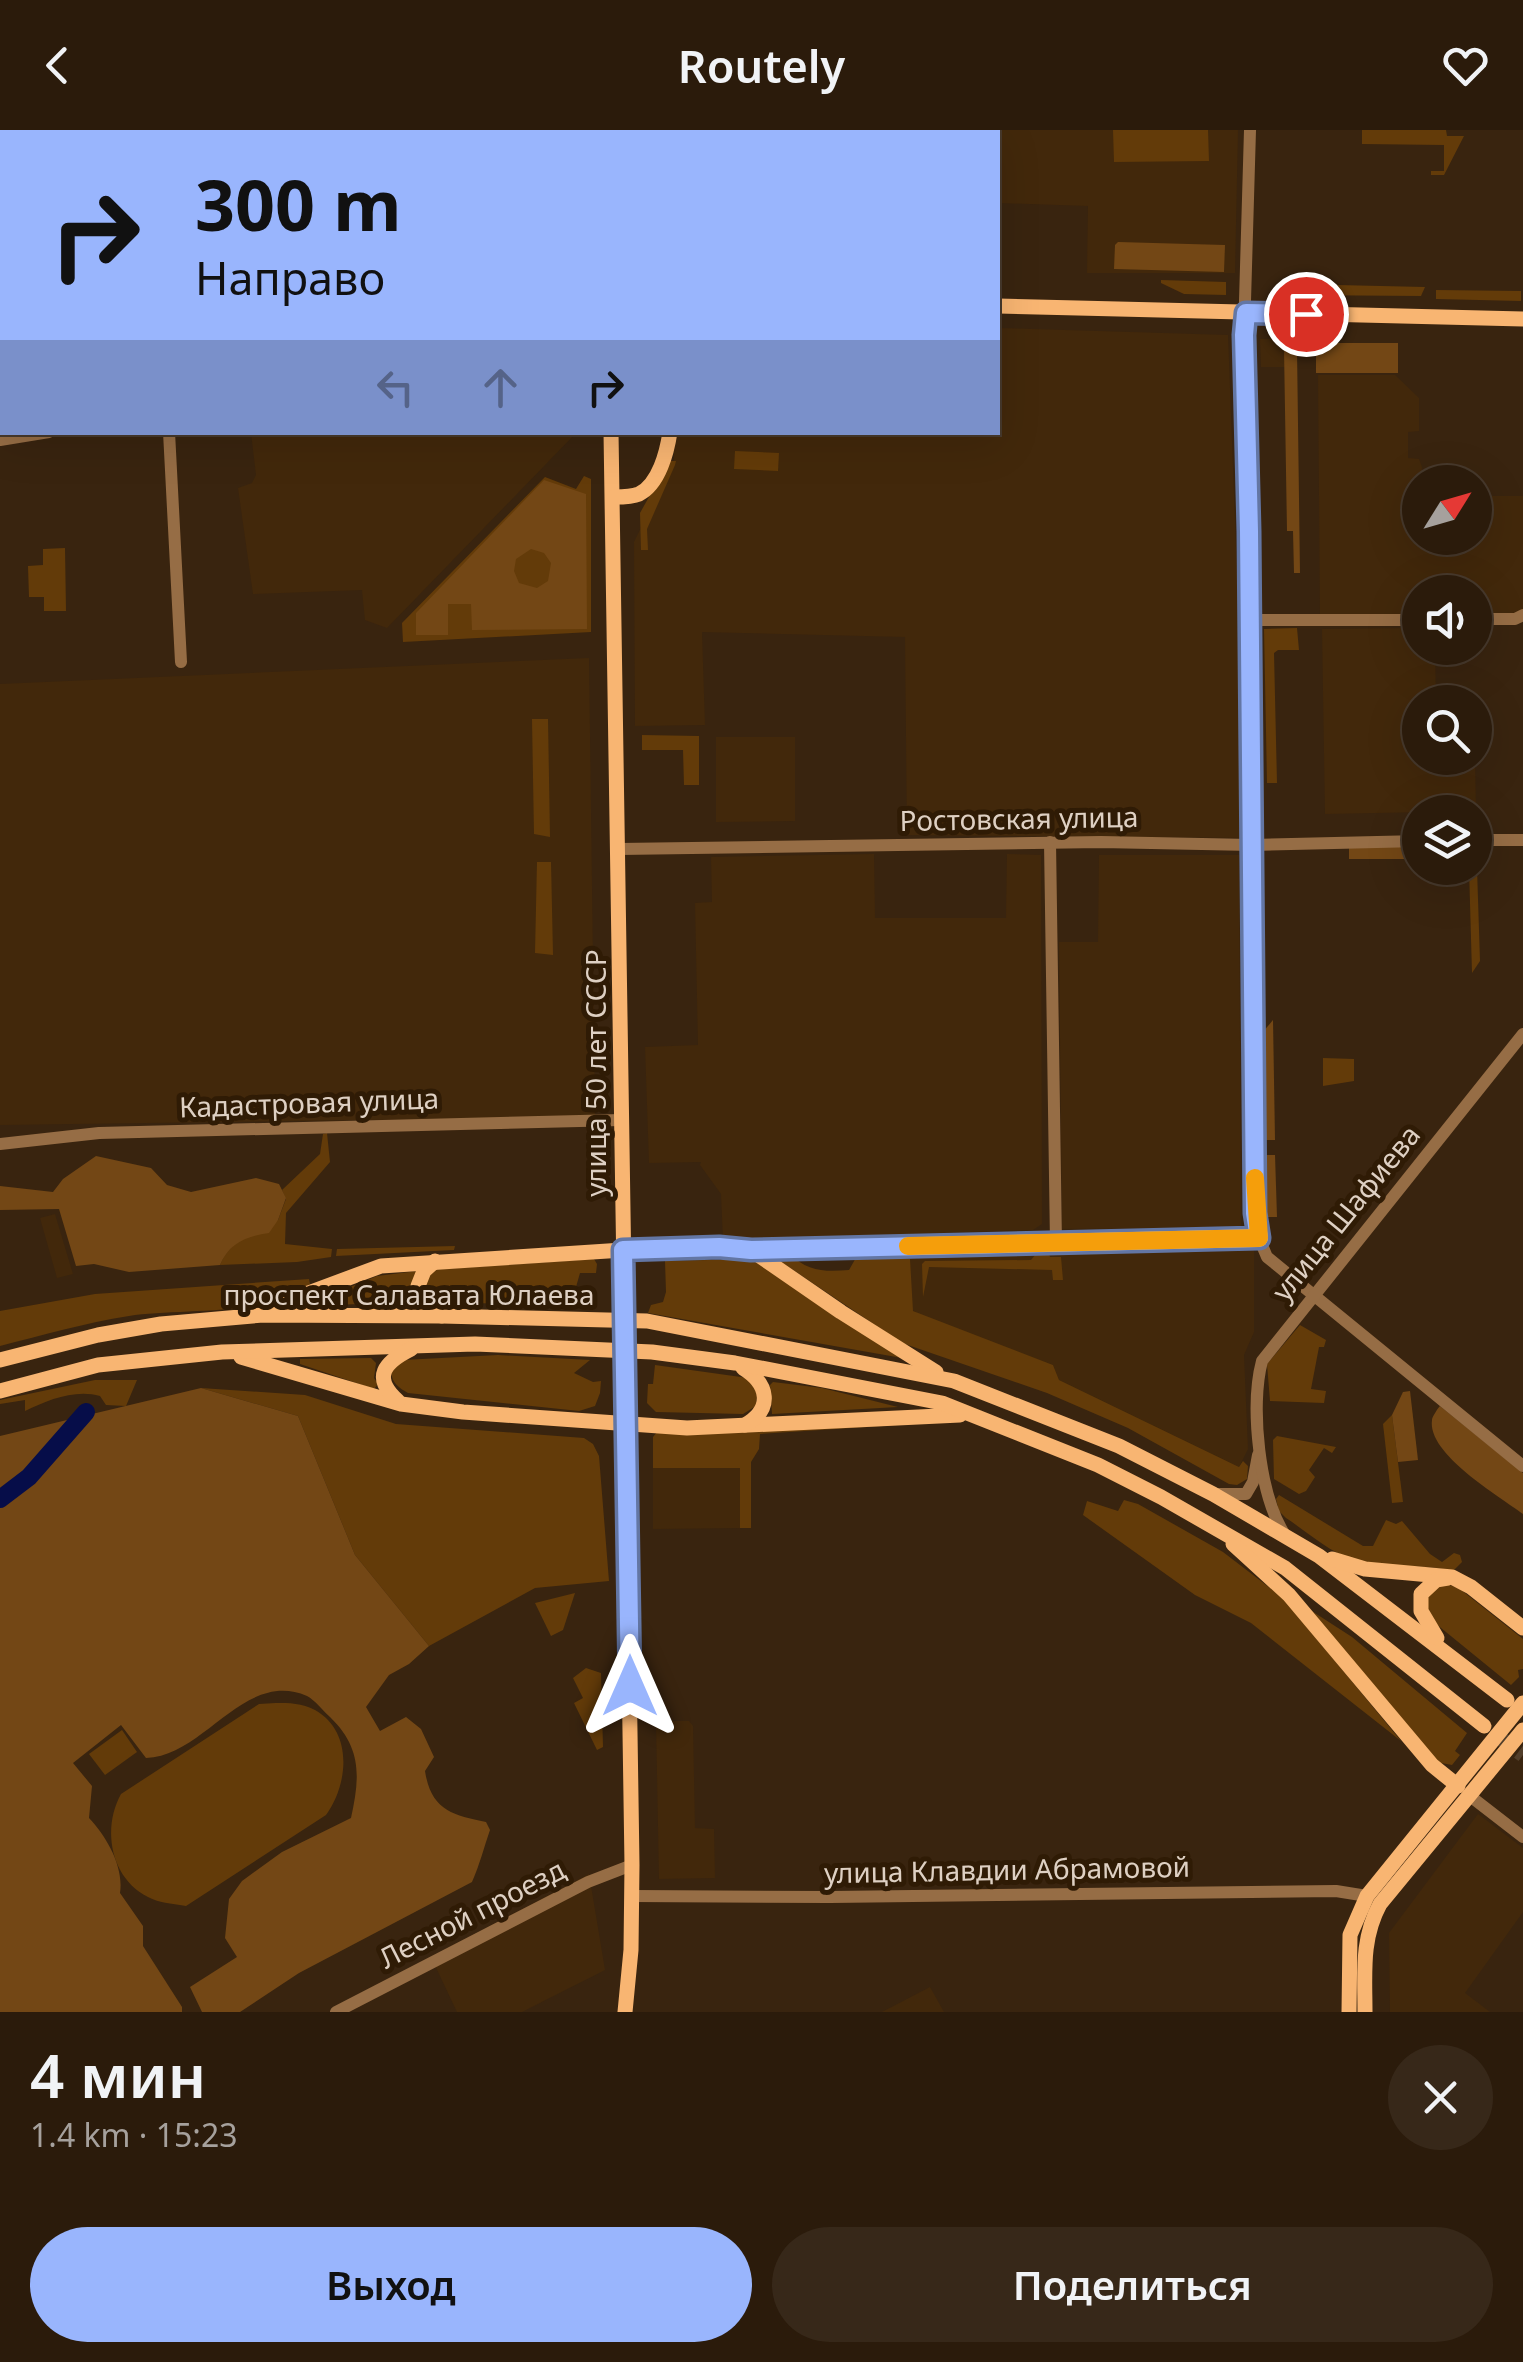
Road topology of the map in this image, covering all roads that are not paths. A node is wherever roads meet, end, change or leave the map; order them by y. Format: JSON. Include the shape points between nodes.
{"nodes":[{"id":1,"x":1250,"y":130,"type":"edge"},
{"id":2,"x":1000,"y":306,"type":"edge"},
{"id":3,"x":1246,"y":313,"type":"junction"},
{"id":4,"x":1523,"y":319,"type":"edge"},
{"id":5,"x":31,"y":435,"type":"edge"},
{"id":6,"x":169,"y":435,"type":"edge"},
{"id":7,"x":612,"y":435,"type":"edge"},
{"id":8,"x":669,"y":435,"type":"edge"},
{"id":9,"x":0,"y":440,"type":"edge"},
{"id":10,"x":614,"y":497,"type":"junction"},
{"id":11,"x":1523,"y":615,"type":"edge"},
{"id":12,"x":1492,"y":619,"type":"edge"},
{"id":13,"x":1250,"y":620,"type":"junction"},
{"id":14,"x":1402,"y":620,"type":"edge"},
{"id":15,"x":181,"y":662,"type":"dead end"},
{"id":16,"x":1492,"y":840,"type":"edge"},
{"id":17,"x":1523,"y":840,"type":"edge"},
{"id":18,"x":1050,"y":842,"type":"junction"},
{"id":19,"x":1402,"y":842,"type":"edge"},
{"id":20,"x":1252,"y":845,"type":"junction"},
{"id":21,"x":620,"y":849,"type":"junction"},
{"id":22,"x":1523,"y":1034,"type":"edge"},
{"id":23,"x":620,"y":1120,"type":"junction"},
{"id":24,"x":0,"y":1144,"type":"edge"},
{"id":25,"x":1259,"y":1238,"type":"junction"},
{"id":26,"x":1056,"y":1243,"type":"junction"},
{"id":27,"x":623,"y":1250,"type":"junction"},
{"id":28,"x":751,"y":1250,"type":"junction"},
{"id":29,"x":434,"y":1260,"type":"junction"},
{"id":30,"x":1311,"y":1295,"type":"junction"},
{"id":31,"x":263,"y":1315,"type":"junction"},
{"id":32,"x":442,"y":1316,"type":"junction"},
{"id":33,"x":419,"y":1345,"type":"junction"},
{"id":34,"x":222,"y":1352,"type":"junction"},
{"id":35,"x":0,"y":1360,"type":"edge"},
{"id":36,"x":735,"y":1364,"type":"junction"},
{"id":37,"x":954,"y":1381,"type":"junction"},
{"id":38,"x":0,"y":1391,"type":"edge"},
{"id":39,"x":401,"y":1404,"type":"junction"},
{"id":40,"x":972,"y":1415,"type":"junction"},
{"id":41,"x":745,"y":1424,"type":"junction"},
{"id":42,"x":625,"y":1425,"type":"junction"},
{"id":43,"x":1259,"y":1443,"type":"junction"},
{"id":44,"x":1523,"y":1466,"type":"edge"},
{"id":45,"x":1213,"y":1494,"type":"junction"},
{"id":46,"x":1216,"y":1527,"type":"junction"},
{"id":47,"x":1286,"y":1537,"type":"junction"},
{"id":48,"x":1318,"y":1556,"type":"junction"},
{"id":49,"x":1452,"y":1577,"type":"junction"},
{"id":50,"x":1523,"y":1628,"type":"edge"},
{"id":51,"x":1447,"y":1653,"type":"junction"},
{"id":52,"x":1515,"y":1702,"type":"edge"},
{"id":53,"x":1484,"y":1726,"type":"tunnel mouth"},
{"id":54,"x":1523,"y":1730,"type":"edge"},
{"id":55,"x":1464,"y":1791,"type":"junction"},
{"id":56,"x":1523,"y":1837,"type":"edge"},
{"id":57,"x":632,"y":1865,"type":"junction"},
{"id":58,"x":632,"y":1896,"type":"junction"},
{"id":59,"x":1374,"y":1900,"type":"junction"},
{"id":60,"x":336,"y":2012,"type":"edge"},
{"id":61,"x":625,"y":2012,"type":"edge"},
{"id":62,"x":1349,"y":2012,"type":"edge"},
{"id":63,"x":1365,"y":2012,"type":"edge"}],
"edges":[{"from":1,"to":3,"type":"street"},
{"from":2,"to":3,"type":"main road"},
{"from":3,"to":4,"type":"main road"},
{"from":3,"to":13,"type":"street"},
{"from":5,"to":9,"type":"street"},
{"from":6,"to":15,"type":"street"},
{"from":7,"to":10,"type":"main road","name":"улица 50 лет СССР"},
{"from":8,"to":10,"type":"main road","via":[[647,488]]},
{"from":10,"to":21,"type":"main road","name":"улица 50 лет СССР"},
{"from":11,"to":12,"type":"street"},
{"from":13,"to":14,"type":"street"},
{"from":13,"to":20,"type":"street"},
{"from":16,"to":17,"type":"street"},
{"from":18,"to":20,"type":"street","name":"Ростовская улица"},
{"from":18,"to":21,"type":"street","name":"Ростовская улица"},
{"from":18,"to":26,"type":"street"},
{"from":19,"to":20,"type":"street","name":"Ростовская улица"},
{"from":20,"to":25,"type":"street"},
{"from":21,"to":23,"type":"main road","name":"улица 50 лет СССР"},
{"from":22,"to":30,"type":"street","name":"улица Шафиева"},
{"from":23,"to":24,"type":"street","name":"Кадастровая улица","via":[[99,1133]]},
{"from":23,"to":27,"type":"main road","name":"улица 50 лет СССР"},
{"from":25,"to":26,"type":"street"},
{"from":25,"to":30,"type":"street","via":[[1268,1258]]},
{"from":26,"to":28,"type":"street"},
{"from":27,"to":28,"type":"main road"},
{"from":27,"to":29,"type":"main road"},
{"from":27,"to":42,"type":"main road","name":"улица 50 лет СССР","bridge":true},
{"from":28,"to":37,"type":"main road"},
{"from":29,"to":31,"type":"main road","via":[[381,1266]]},
{"from":29,"to":32,"type":"main road","via":[[418,1286]]},
{"from":30,"to":43,"type":"street","name":"улица Шафиева","via":[[1262,1360]]},
{"from":30,"to":44,"type":"street"},
{"from":31,"to":32,"type":"main road","name":"проспект Салавата Юлаева"},
{"from":31,"to":35,"type":"main road","name":"проспект Салавата Юлаева","via":[[160,1324]]},
{"from":32,"to":37,"type":"main road","name":"проспект Салавата Юлаева","via":[[647,1321]]},
{"from":33,"to":34,"type":"main road","name":"проспект Салавата Юлаева"},
{"from":33,"to":36,"type":"main road","name":"проспект Салавата Юлаева","via":[[592,1348]]},
{"from":33,"to":39,"type":"main road","via":[[390,1361],[384,1372],[386,1389]]},
{"from":34,"to":38,"type":"main road","name":"проспект Салавата Юлаева","via":[[98,1365]]},
{"from":34,"to":39,"type":"main road"},
{"from":36,"to":40,"type":"main road","name":"проспект Салавата Юлаева","via":[[905,1394]]},
{"from":36,"to":41,"type":"main road","via":[[765,1392],[760,1414]]},
{"from":37,"to":45,"type":"main road","name":"проспект Салавата Юлаева","via":[[1119,1446]]},
{"from":39,"to":42,"type":"main road"},
{"from":40,"to":41,"type":"main road"},
{"from":40,"to":46,"type":"main road","name":"проспект Салавата Юлаева","via":[[1098,1465]]},
{"from":41,"to":42,"type":"main road"},
{"from":42,"to":57,"type":"main road","name":"улица 50 лет СССР"},
{"from":43,"to":45,"type":"street","name":"улица Шафиева","via":[[1246,1494]]},
{"from":43,"to":47,"type":"street","name":"улица Шафиева","via":[[1274,1519]]},
{"from":45,"to":47,"type":"main road","name":"проспект Салавата Юлаева"},
{"from":46,"to":53,"type":"main road","name":"проспект Салавата Юлаева","via":[[1324,1596]]},
{"from":46,"to":55,"type":"main road","via":[[1289,1596],[1432,1765]]},
{"from":47,"to":48,"type":"main road","name":"проспект Салавата Юлаева"},
{"from":48,"to":49,"type":"main road"},
{"from":48,"to":51,"type":"main road","name":"проспект Салавата Юлаева"},
{"from":49,"to":50,"type":"main road"},
{"from":49,"to":51,"type":"main road","via":[[1427,1586],[1420,1602]]},
{"from":51,"to":52,"type":"main road","name":"проспект Салавата Юлаева"},
{"from":52,"to":55,"type":"main road"},
{"from":54,"to":55,"type":"main road"},
{"from":55,"to":56,"type":"street"},
{"from":55,"to":59,"type":"main road"},
{"from":57,"to":58,"type":"main road","name":"улица 50 лет СССР"},
{"from":57,"to":60,"type":"street","name":"Лесной проезд"},
{"from":58,"to":59,"type":"street","name":"улица Клавдии Абрамовой","via":[[1330,1891]]},
{"from":58,"to":61,"type":"main road","name":"улица 50 лет СССР"},
{"from":59,"to":62,"type":"main road","via":[[1350,1935]]},
{"from":59,"to":63,"type":"main road","via":[[1365,1937]]}]}
